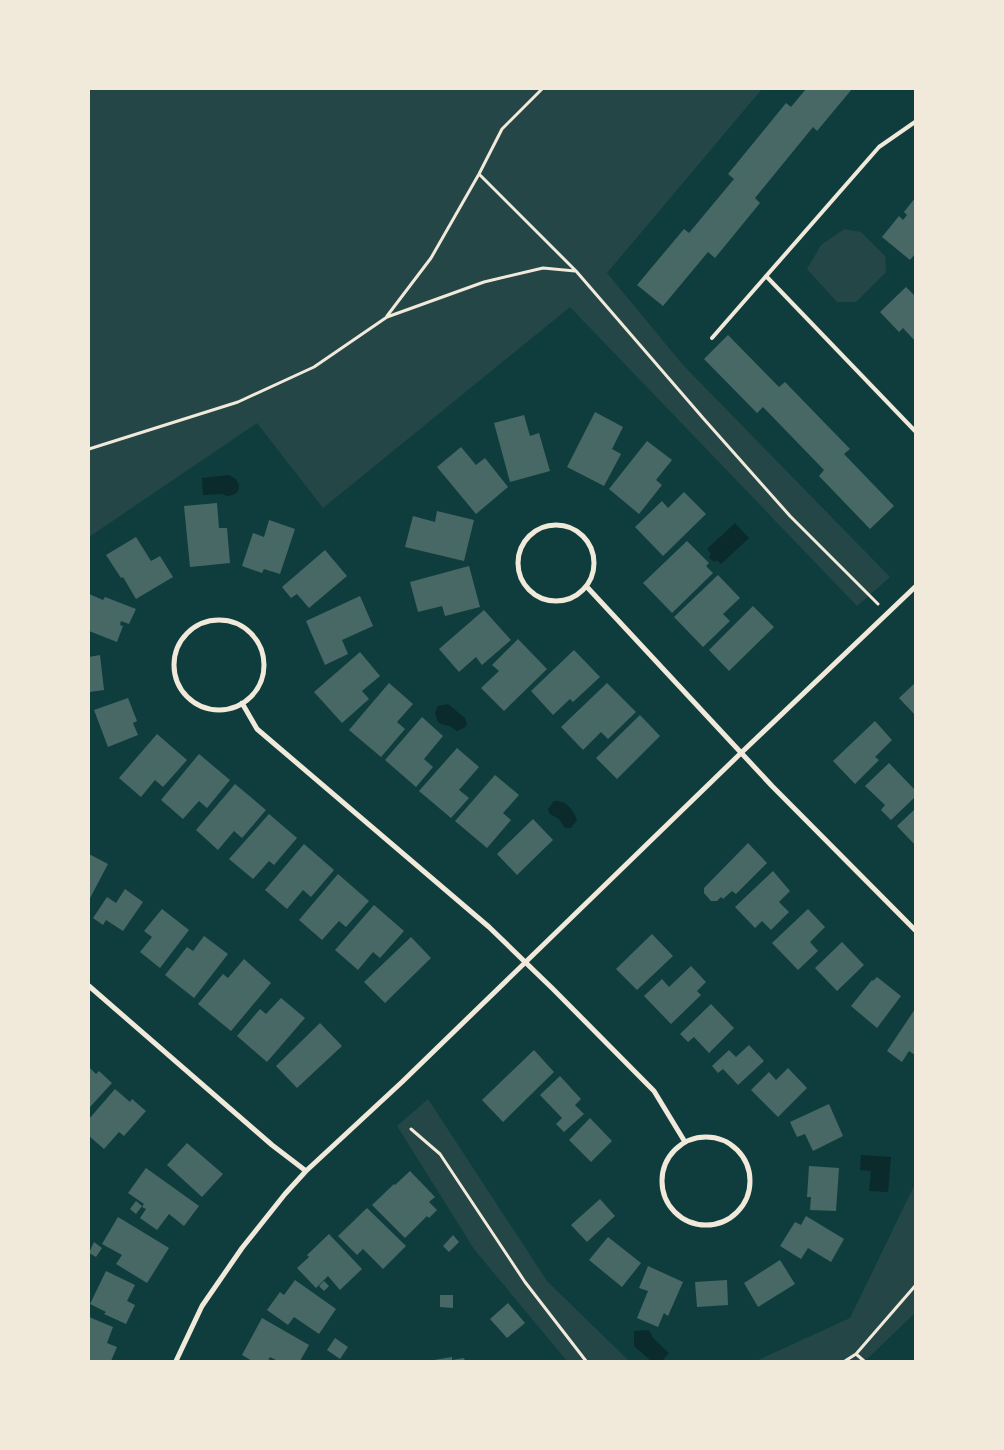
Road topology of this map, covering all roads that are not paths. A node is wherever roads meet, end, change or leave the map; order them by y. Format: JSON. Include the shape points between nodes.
{"nodes":[{"id":1,"x":915,"y":122,"type":"edge"},
{"id":2,"x":766,"y":276,"type":"junction"},
{"id":3,"x":712,"y":338,"type":"dead end"},
{"id":4,"x":915,"y":431,"type":"edge"},
{"id":5,"x":587,"y":587,"type":"junction"},
{"id":6,"x":915,"y":587,"type":"edge"},
{"id":7,"x":242,"y":703,"type":"junction"},
{"id":8,"x":741,"y":753,"type":"junction"},
{"id":9,"x":915,"y":930,"type":"edge"},
{"id":10,"x":526,"y":962,"type":"junction"},
{"id":11,"x":89,"y":986,"type":"edge"},
{"id":12,"x":685,"y":1142,"type":"junction"},
{"id":13,"x":306,"y":1171,"type":"junction"},
{"id":14,"x":176,"y":1361,"type":"edge"}],
"edges":[{"from":1,"to":2,"type":"lane","via":[[879,147]]},
{"from":2,"to":3,"type":"lane"},
{"from":2,"to":4,"type":"lane"},
{"from":5,"to":5,"type":"street","via":[[595,562],[592,549],[575,530],[551,525],[538,529],[526,539],[518,564],[520,577],[528,590],[539,598],[558,602],[571,599]]},
{"from":5,"to":8,"type":"street"},
{"from":6,"to":8,"type":"street"},
{"from":7,"to":7,"type":"street","via":[[260,684],[264,668],[257,640],[233,622],[218,620],[193,628],[175,653],[177,682],[185,695],[206,708],[228,709]]},
{"from":7,"to":10,"type":"street","via":[[257,729]]},
{"from":8,"to":9,"type":"street"},
{"from":8,"to":10,"type":"street"},
{"from":10,"to":12,"type":"street","via":[[654,1091]]},
{"from":10,"to":13,"type":"street"},
{"from":11,"to":13,"type":"street"},
{"from":12,"to":12,"type":"street","via":[[673,1152],[663,1171],[665,1199],[674,1212],[697,1225],[724,1222],[746,1201],[750,1189],[746,1162],[729,1143],[715,1138]]},
{"from":13,"to":14,"type":"street","via":[[242,1248],[202,1306]]}]}
